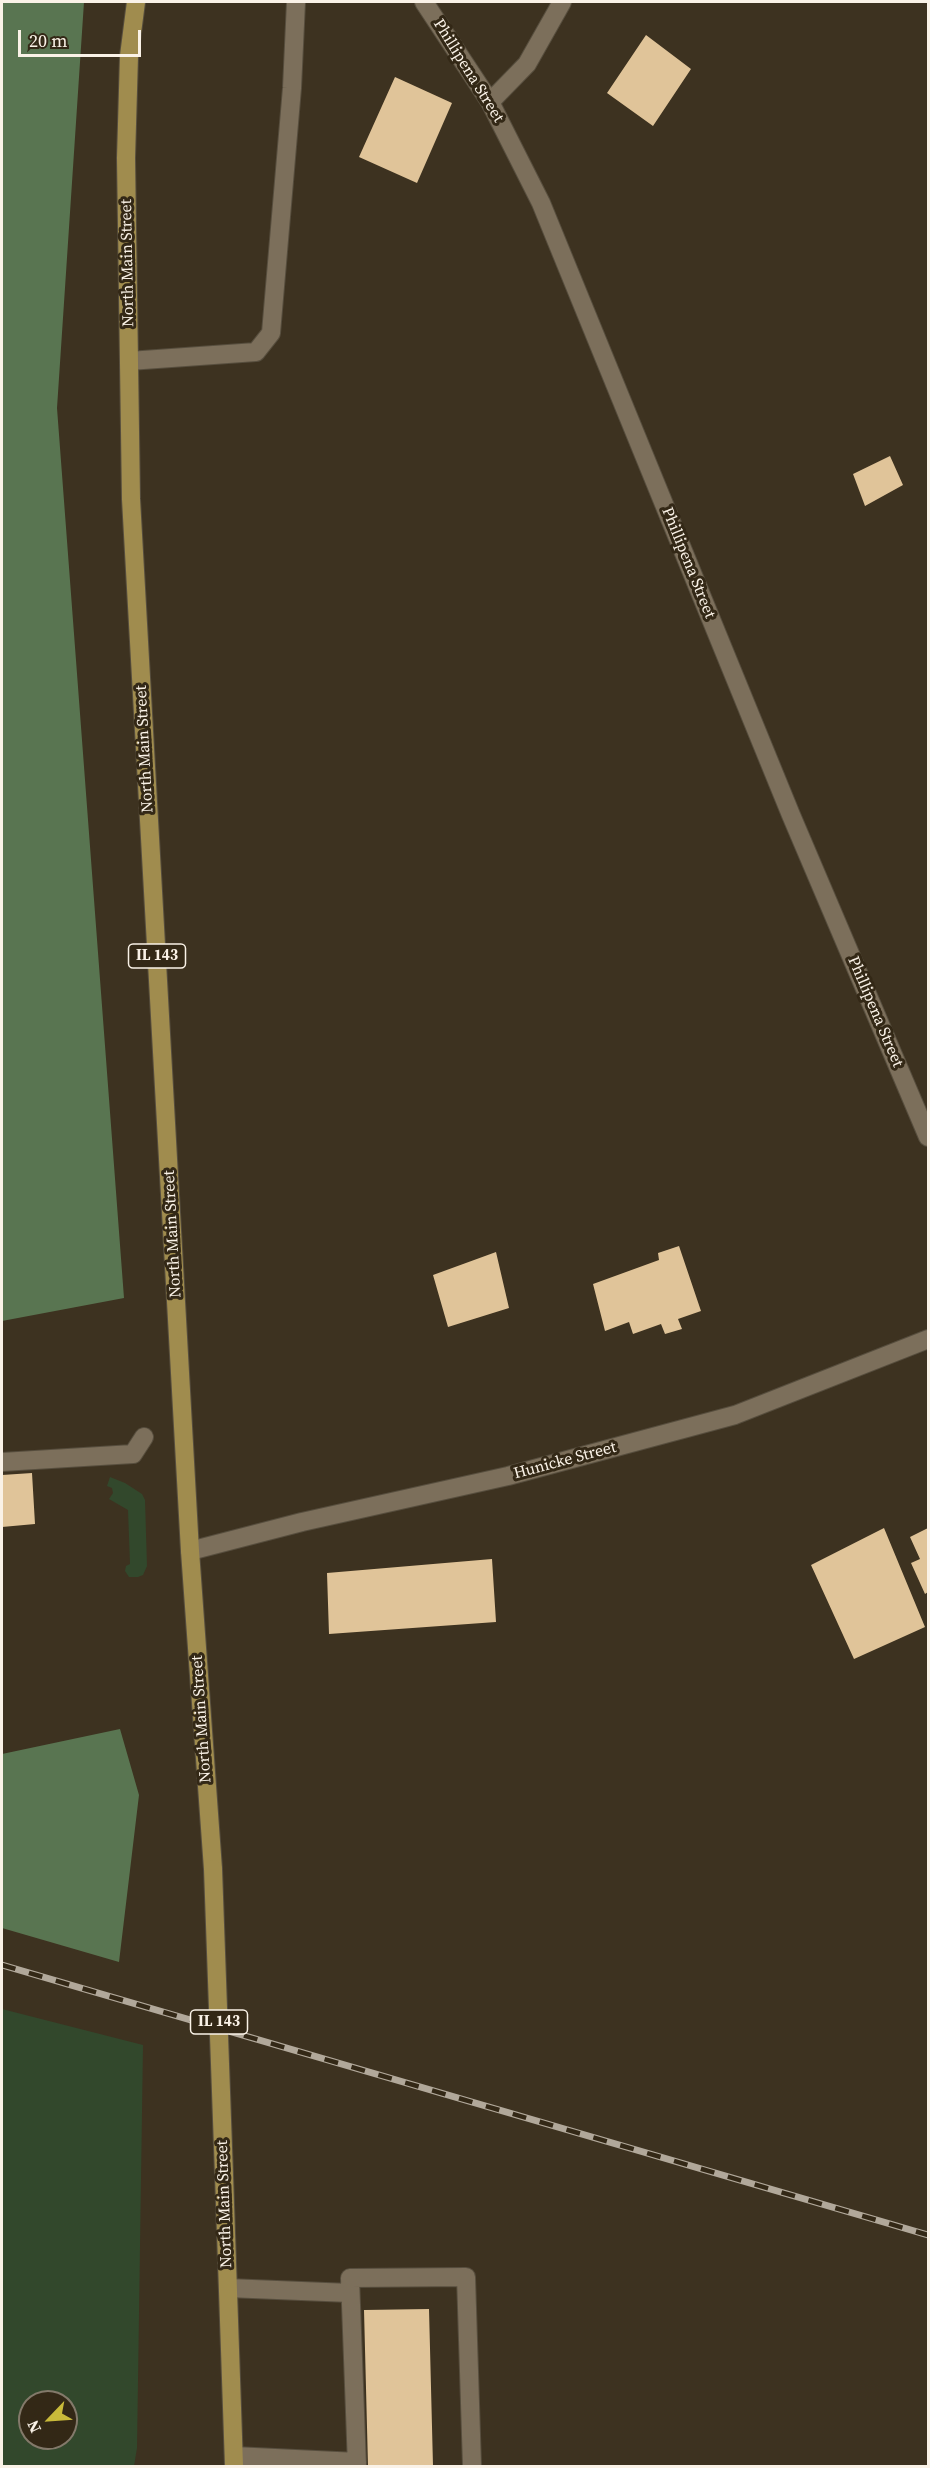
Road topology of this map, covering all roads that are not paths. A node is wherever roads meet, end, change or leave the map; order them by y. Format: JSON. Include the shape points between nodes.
{"nodes":[{"id":1,"x":136,"y":2,"type":"edge"},
{"id":2,"x":296,"y":2,"type":"edge"},
{"id":3,"x":424,"y":2,"type":"edge"},
{"id":4,"x":562,"y":2,"type":"edge"},
{"id":5,"x":490,"y":102,"type":"junction"},
{"id":6,"x":129,"y":361,"type":"junction"},
{"id":7,"x":928,"y":1137,"type":"edge"},
{"id":8,"x":928,"y":1339,"type":"edge"},
{"id":9,"x":144,"y":1437,"type":"dead end"},
{"id":10,"x":2,"y":1462,"type":"edge"},
{"id":11,"x":190,"y":1551,"type":"junction"},
{"id":12,"x":228,"y":2288,"type":"junction"},
{"id":13,"x":351,"y":2293,"type":"junction"},
{"id":14,"x":234,"y":2461,"type":"edge"},
{"id":15,"x":357,"y":2464,"type":"edge"},
{"id":16,"x":472,"y":2466,"type":"edge"}],
"edges":[{"from":1,"to":6,"type":"main road","name":"North Main Street","number":"IL 143","via":[[129,56],[126,158]]},
{"from":2,"to":6,"type":"street","via":[[271,333],[256,352]]},
{"from":3,"to":5,"type":"street","name":"Phillipena Street"},
{"from":4,"to":5,"type":"street","via":[[527,64]]},
{"from":5,"to":7,"type":"street","name":"Phillipena Street","via":[[541,203],[791,815]]},
{"from":6,"to":11,"type":"main road","name":"North Main Street","number":"IL 143","via":[[131,499]]},
{"from":8,"to":11,"type":"street","name":"Hunicke Street","via":[[735,1415],[508,1476]]},
{"from":9,"to":10,"type":"street","via":[[133,1454]]},
{"from":11,"to":12,"type":"main road","name":"North Main Street","number":"IL 143","bridge":true,"via":[[213,1869]]},
{"from":12,"to":13,"type":"street"},
{"from":12,"to":14,"type":"main road","name":"North Main Street","number":"IL 143"},
{"from":13,"to":15,"type":"street"},
{"from":13,"to":16,"type":"street","via":[[350,2278],[466,2277]]},
{"from":14,"to":15,"type":"street"}]}
